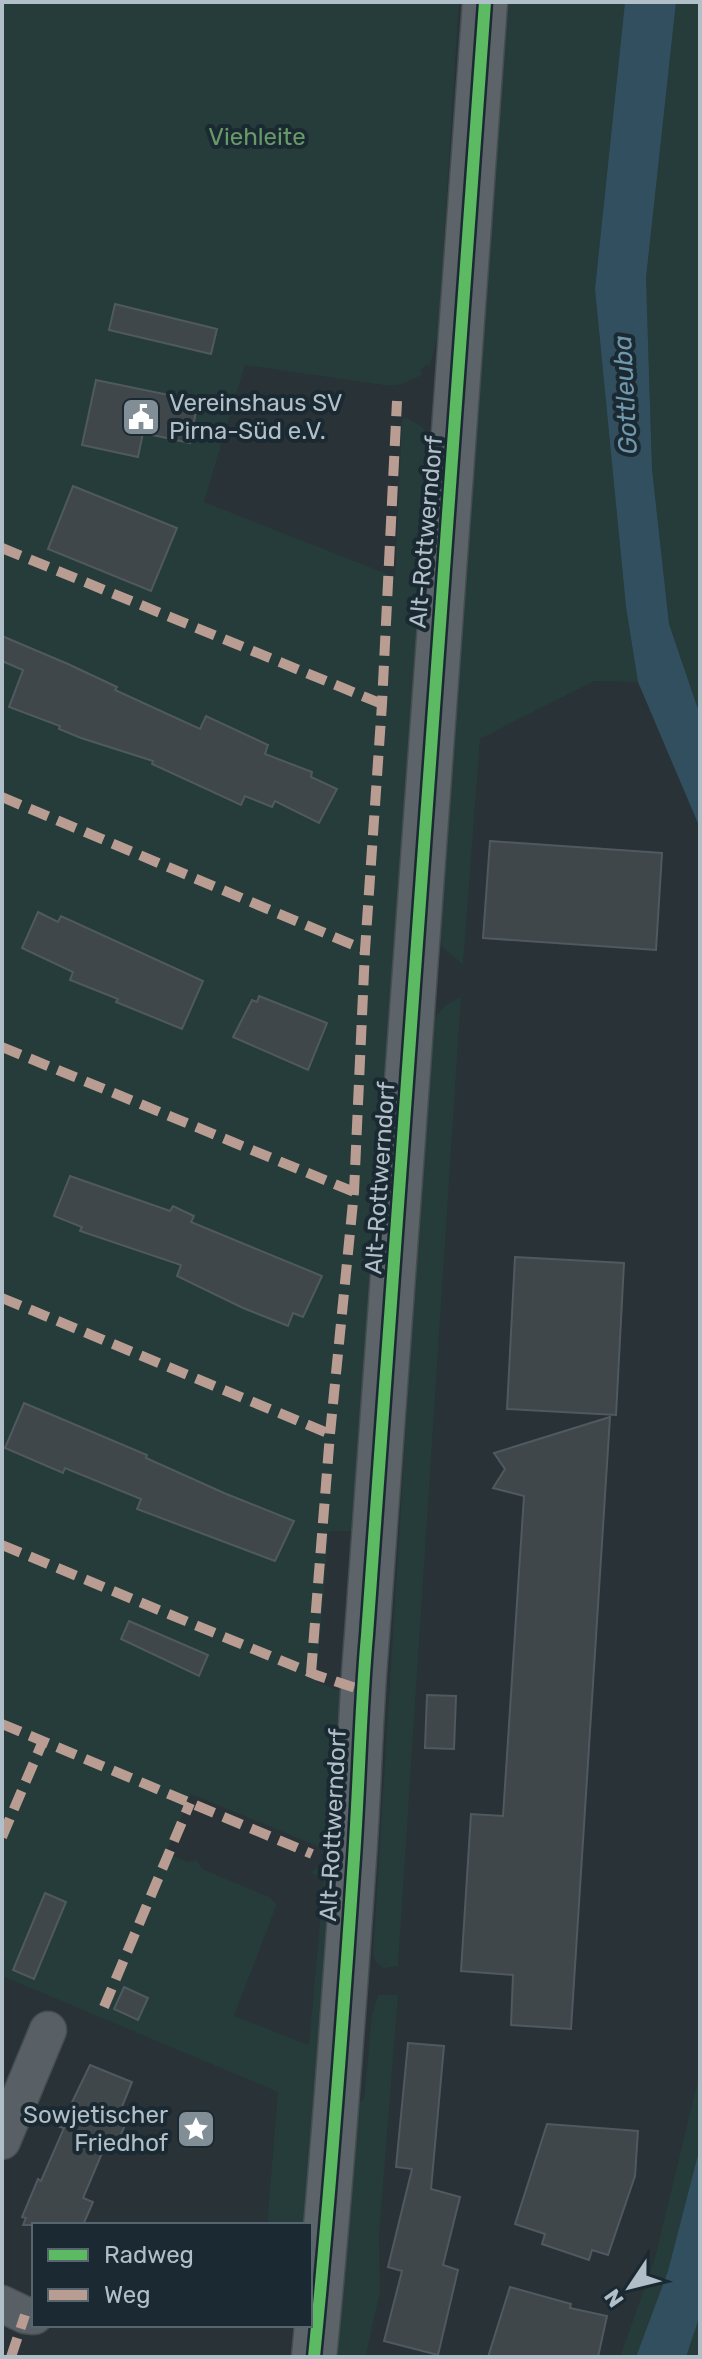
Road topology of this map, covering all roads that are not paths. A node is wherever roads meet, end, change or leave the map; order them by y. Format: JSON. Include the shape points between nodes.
{"nodes":[{"id":1,"x":485,"y":2,"type":"edge"},
{"id":2,"x":48,"y":2030,"type":"dead end"},
{"id":3,"x":2,"y":2141,"type":"edge"},
{"id":4,"x":2,"y":2304,"type":"edge"},
{"id":5,"x":32,"y":2315,"type":"edge"},
{"id":6,"x":314,"y":2332,"type":"edge"}],
"edges":[{"from":1,"to":6,"type":"main road","name":"Alt-Rottwerndorf","via":[[353,1870]]},
{"from":2,"to":3,"type":"street"},
{"from":4,"to":5,"type":"street"}]}
